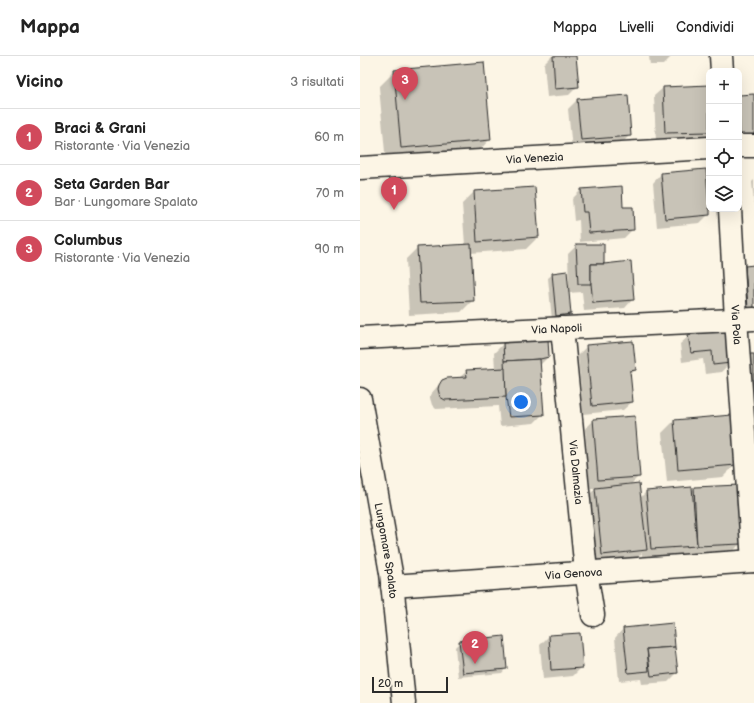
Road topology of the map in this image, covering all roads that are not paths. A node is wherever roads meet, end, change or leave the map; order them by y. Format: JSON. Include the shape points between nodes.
{"nodes":[{"id":1,"x":721,"y":56,"type":"edge"},
{"id":2,"x":722,"y":68,"type":"edge"},
{"id":3,"x":742,"y":146,"type":"edge"},
{"id":4,"x":754,"y":146,"type":"edge"},
{"id":5,"x":706,"y":148,"type":"edge"},
{"id":6,"x":360,"y":168,"type":"edge"},
{"id":7,"x":730,"y":212,"type":"edge"},
{"id":8,"x":745,"y":319,"type":"edge"},
{"id":9,"x":562,"y":328,"type":"junction"},
{"id":10,"x":360,"y":338,"type":"edge"},
{"id":11,"x":360,"y":399,"type":"edge"},
{"id":12,"x":754,"y":561,"type":"edge"},
{"id":13,"x":586,"y":572,"type":"junction"},
{"id":14,"x":392,"y":586,"type":"junction"},
{"id":15,"x":593,"y":615,"type":"dead end"},
{"id":16,"x":404,"y":703,"type":"edge"}],
"edges":[{"from":1,"to":2,"type":"street"},
{"from":3,"to":4,"type":"street"},
{"from":5,"to":6,"type":"street","name":"Via Venezia"},
{"from":7,"to":8,"type":"street","name":"Via Pola"},
{"from":8,"to":9,"type":"street","name":"Via Napoli"},
{"from":8,"to":12,"type":"street","name":"Via Pola"},
{"from":9,"to":10,"type":"street","name":"Via Napoli"},
{"from":9,"to":13,"type":"street","name":"Via Dalmazia"},
{"from":11,"to":14,"type":"street","name":"Lungomare Spalato"},
{"from":12,"to":13,"type":"street","name":"Via Genova"},
{"from":13,"to":14,"type":"street","name":"Via Genova"},
{"from":13,"to":15,"type":"street","name":"Via Dalmazia"},
{"from":14,"to":16,"type":"street","name":"Lungomare Spalato"}]}
